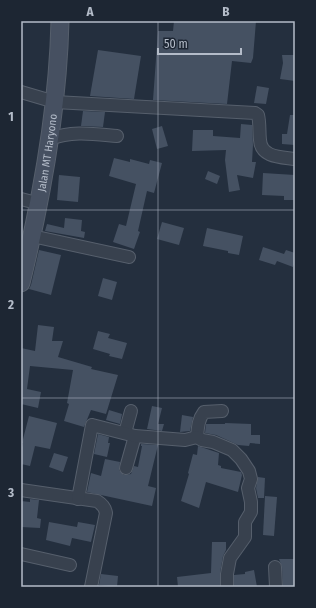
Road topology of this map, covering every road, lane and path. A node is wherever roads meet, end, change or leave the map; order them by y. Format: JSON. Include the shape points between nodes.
{"nodes":[{"id":1,"x":60,"y":21,"type":"edge"},
{"id":2,"x":21,"y":92,"type":"edge"},
{"id":3,"x":55,"y":102,"type":"junction"},
{"id":4,"x":117,"y":136,"type":"dead end"},
{"id":5,"x":50,"y":139,"type":"junction"},
{"id":6,"x":295,"y":159,"type":"edge"},
{"id":7,"x":21,"y":199,"type":"edge"},
{"id":8,"x":40,"y":204,"type":"junction"},
{"id":9,"x":28,"y":241,"type":"edge"},
{"id":10,"x":129,"y":257,"type":"dead end"},
{"id":11,"x":21,"y":283,"type":"edge"},
{"id":12,"x":131,"y":411,"type":"dead end"},
{"id":13,"x":222,"y":411,"type":"dead end"},
{"id":14,"x":130,"y":434,"type":"junction"},
{"id":15,"x":197,"y":437,"type":"junction"},
{"id":16,"x":126,"y":468,"type":"dead end"},
{"id":17,"x":21,"y":490,"type":"edge"},
{"id":18,"x":78,"y":499,"type":"junction"},
{"id":19,"x":21,"y":554,"type":"edge"},
{"id":20,"x":70,"y":565,"type":"dead end"},
{"id":21,"x":275,"y":567,"type":"dead end"},
{"id":22,"x":91,"y":587,"type":"edge"},
{"id":23,"x":227,"y":587,"type":"edge"},
{"id":24,"x":276,"y":587,"type":"edge"}],
"edges":[{"from":1,"to":3,"type":"main road","name":"Jalan MT Haryono"},
{"from":2,"to":3,"type":"street"},
{"from":3,"to":5,"type":"main road","name":"Jalan MT Haryono"},
{"from":3,"to":6,"type":"street","via":[[255,113],[259,119],[260,143],[264,151],[273,156]]},
{"from":4,"to":5,"type":"street","via":[[77,133]]},
{"from":5,"to":8,"type":"main road","name":"Jalan MT Haryono"},
{"from":7,"to":8,"type":"street"},
{"from":8,"to":9,"type":"main road","name":"Jalan MT Haryono"},
{"from":9,"to":10,"type":"street"},
{"from":9,"to":11,"type":"main road","name":"Jalan MT Haryono"},
{"from":12,"to":14,"type":"street"},
{"from":13,"to":15,"type":"street","via":[[204,412],[200,418]]},
{"from":14,"to":15,"type":"street","via":[[185,440]]},
{"from":14,"to":16,"type":"street"},
{"from":14,"to":18,"type":"street","via":[[92,425]]},
{"from":15,"to":23,"type":"street","via":[[232,450],[242,459],[251,479],[248,488],[250,512],[245,522],[245,537],[230,558]]},
{"from":17,"to":18,"type":"street"},
{"from":18,"to":22,"type":"street","via":[[96,501],[102,504],[106,513]]},
{"from":19,"to":20,"type":"street"},
{"from":21,"to":24,"type":"street"}]}
